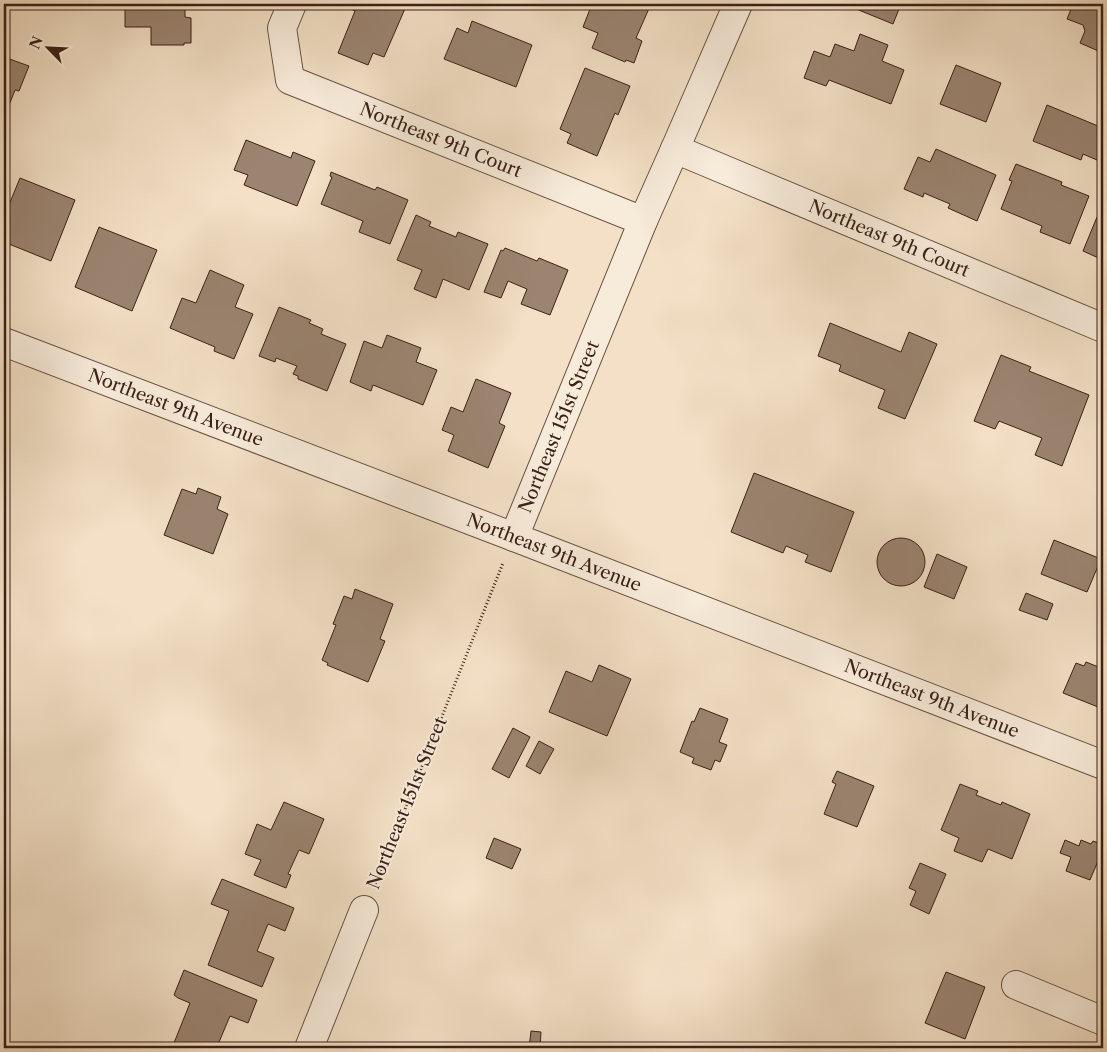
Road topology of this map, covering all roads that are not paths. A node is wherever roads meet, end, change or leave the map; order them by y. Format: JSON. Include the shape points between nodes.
{"nodes":[{"id":1,"x":738,"y":4,"type":"edge"},
{"id":2,"x":287,"y":16,"type":"edge"},
{"id":3,"x":675,"y":149,"type":"junction"},
{"id":4,"x":643,"y":221,"type":"junction"},
{"id":5,"x":1103,"y":328,"type":"edge"},
{"id":6,"x":4,"y":342,"type":"edge"},
{"id":7,"x":514,"y":537,"type":"junction"},
{"id":8,"x":1103,"y":765,"type":"edge"},
{"id":9,"x":364,"y":910,"type":"road end"},
{"id":10,"x":1016,"y":985,"type":"dead end"},
{"id":11,"x":1103,"y":1021,"type":"edge"},
{"id":12,"x":309,"y":1048,"type":"edge"}],
"edges":[{"from":1,"to":3,"type":"street","name":"Northeast 151st Street"},
{"from":2,"to":4,"type":"street","name":"Northeast 9th Court","via":[[290,80]]},
{"from":3,"to":4,"type":"street","name":"Northeast 151st Street"},
{"from":3,"to":5,"type":"street","name":"Northeast 9th Court"},
{"from":4,"to":7,"type":"street","name":"Northeast 151st Street"},
{"from":6,"to":7,"type":"street","name":"Northeast 9th Avenue"},
{"from":7,"to":8,"type":"street","name":"Northeast 9th Avenue"},
{"from":9,"to":12,"type":"street","name":"Northeast 151st Street"},
{"from":10,"to":11,"type":"street"}]}
